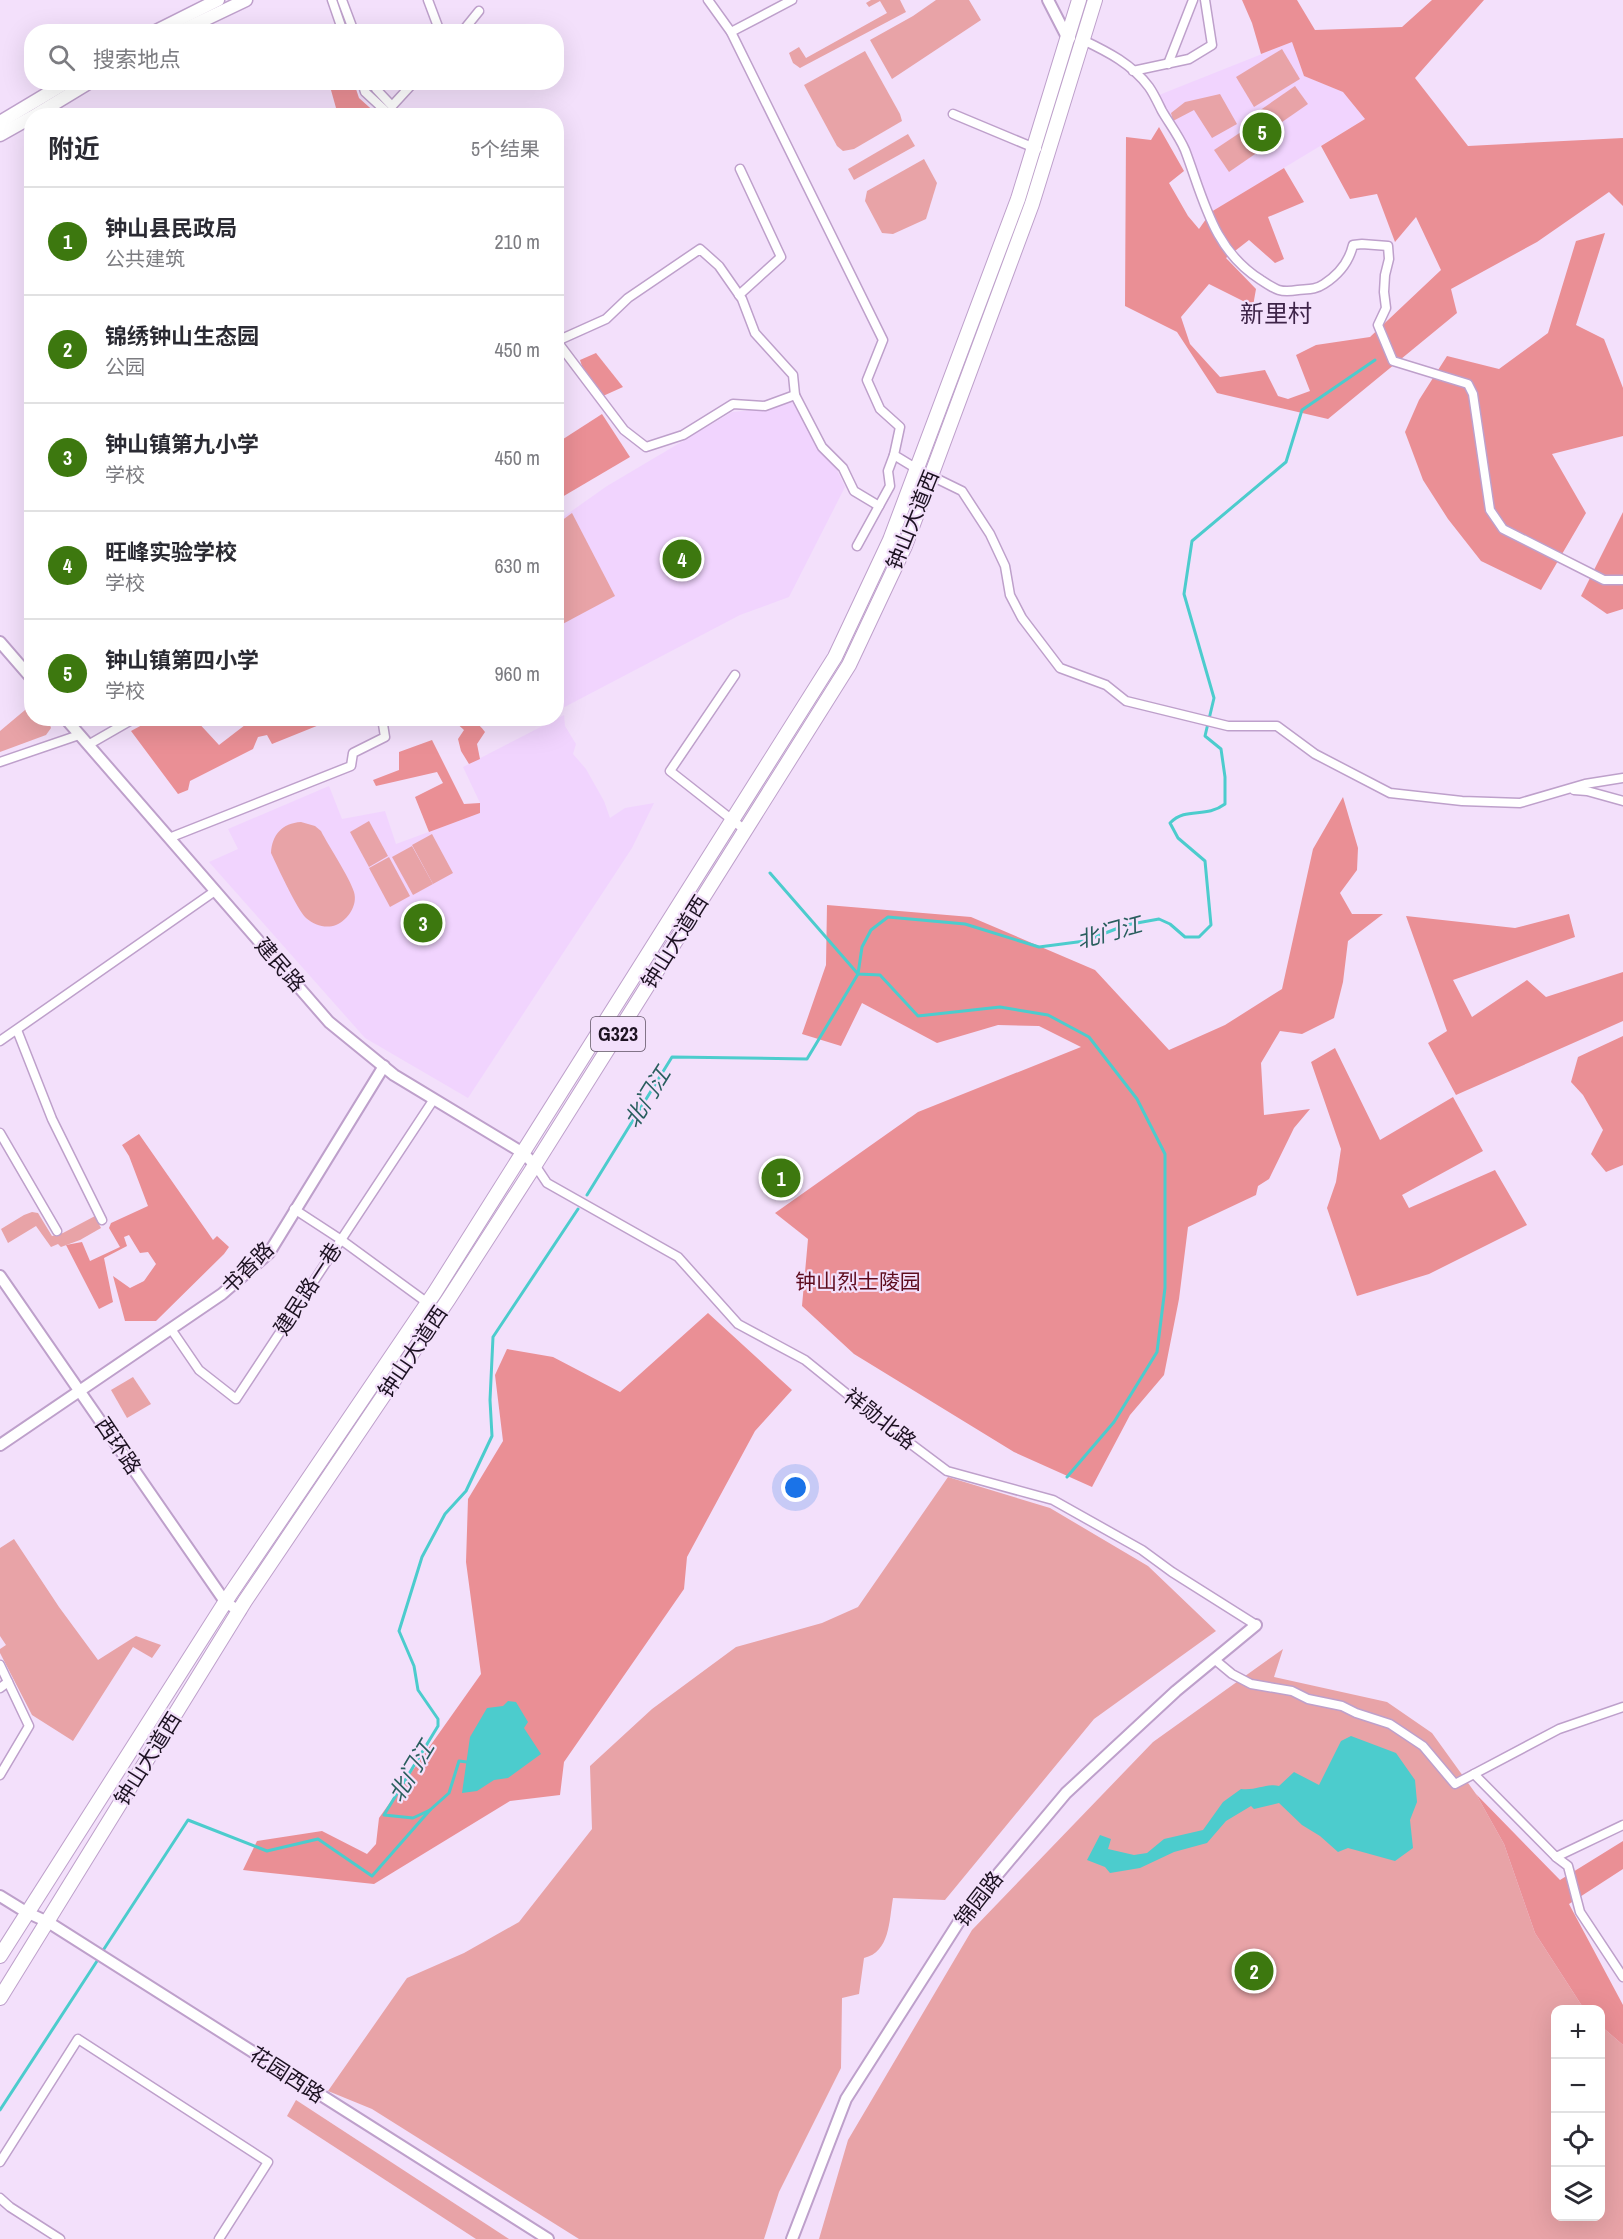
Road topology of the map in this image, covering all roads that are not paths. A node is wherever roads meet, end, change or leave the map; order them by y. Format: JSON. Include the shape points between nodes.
{"nodes":[{"id":1,"x":218,"y":0,"type":"edge"},
{"id":2,"x":246,"y":0,"type":"edge"},
{"id":3,"x":332,"y":0,"type":"edge"},
{"id":4,"x":342,"y":0,"type":"edge"},
{"id":5,"x":428,"y":0,"type":"edge"},
{"id":6,"x":708,"y":0,"type":"edge"},
{"id":7,"x":792,"y":0,"type":"edge"},
{"id":8,"x":1048,"y":0,"type":"edge"},
{"id":9,"x":1079,"y":0,"type":"edge"},
{"id":10,"x":1095,"y":0,"type":"edge"},
{"id":11,"x":1193,"y":0,"type":"edge"},
{"id":12,"x":1205,"y":0,"type":"edge"},
{"id":13,"x":479,"y":11,"type":"dead end"},
{"id":14,"x":170,"y":24,"type":"edge"},
{"id":15,"x":196,"y":24,"type":"edge"},
{"id":16,"x":340,"y":24,"type":"edge"},
{"id":17,"x":351,"y":24,"type":"edge"},
{"id":18,"x":437,"y":24,"type":"edge"},
{"id":19,"x":468,"y":24,"type":"edge"},
{"id":20,"x":731,"y":32,"type":"junction"},
{"id":21,"x":1067,"y":37,"type":"junction"},
{"id":22,"x":1083,"y":40,"type":"junction"},
{"id":23,"x":1168,"y":64,"type":"junction"},
{"id":24,"x":1133,"y":71,"type":"junction"},
{"id":25,"x":54,"y":90,"type":"edge"},
{"id":26,"x":77,"y":90,"type":"edge"},
{"id":27,"x":364,"y":90,"type":"edge"},
{"id":28,"x":377,"y":90,"type":"edge"},
{"id":29,"x":407,"y":90,"type":"edge"},
{"id":30,"x":46,"y":108,"type":"edge"},
{"id":31,"x":382,"y":108,"type":"edge"},
{"id":32,"x":953,"y":114,"type":"dead end"},
{"id":33,"x":24,"y":121,"type":"edge"},
{"id":34,"x":0,"y":122,"type":"edge"},
{"id":35,"x":0,"y":135,"type":"edge"},
{"id":36,"x":1034,"y":147,"type":"junction"},
{"id":37,"x":1048,"y":153,"type":"junction"},
{"id":38,"x":740,"y":169,"type":"dead end"},
{"id":39,"x":739,"y":295,"type":"junction"},
{"id":40,"x":564,"y":337,"type":"edge"},
{"id":41,"x":564,"y":349,"type":"edge"},
{"id":42,"x":795,"y":395,"type":"junction"},
{"id":43,"x":894,"y":455,"type":"junction"},
{"id":44,"x":916,"y":469,"type":"junction"},
{"id":45,"x":931,"y":475,"type":"junction"},
{"id":46,"x":879,"y":506,"type":"junction"},
{"id":47,"x":857,"y":546,"type":"dead end"},
{"id":48,"x":1623,"y":580,"type":"edge"},
{"id":49,"x":0,"y":642,"type":"edge"},
{"id":50,"x":24,"y":670,"type":"edge"},
{"id":51,"x":735,"y":675,"type":"dead end"},
{"id":52,"x":72,"y":726,"type":"edge"},
{"id":53,"x":121,"y":726,"type":"edge"},
{"id":54,"x":383,"y":726,"type":"edge"},
{"id":55,"x":79,"y":735,"type":"junction"},
{"id":56,"x":88,"y":745,"type":"junction"},
{"id":57,"x":0,"y":762,"type":"edge"},
{"id":58,"x":1623,"y":778,"type":"edge"},
{"id":59,"x":1567,"y":789,"type":"junction"},
{"id":60,"x":1623,"y":801,"type":"edge"},
{"id":61,"x":732,"y":820,"type":"junction"},
{"id":62,"x":745,"y":830,"type":"junction"},
{"id":63,"x":169,"y":838,"type":"junction"},
{"id":64,"x":215,"y":891,"type":"junction"},
{"id":65,"x":17,"y":1030,"type":"junction"},
{"id":66,"x":0,"y":1041,"type":"edge"},
{"id":67,"x":384,"y":1066,"type":"junction"},
{"id":68,"x":434,"y":1099,"type":"junction"},
{"id":69,"x":0,"y":1133,"type":"edge"},
{"id":70,"x":523,"y":1152,"type":"junction"},
{"id":71,"x":535,"y":1166,"type":"junction"},
{"id":72,"x":294,"y":1209,"type":"junction"},
{"id":73,"x":102,"y":1220,"type":"dead end"},
{"id":74,"x":57,"y":1232,"type":"dead end"},
{"id":75,"x":340,"y":1239,"type":"junction"},
{"id":76,"x":0,"y":1276,"type":"edge"},
{"id":77,"x":428,"y":1302,"type":"junction"},
{"id":78,"x":440,"y":1312,"type":"junction"},
{"id":79,"x":171,"y":1329,"type":"junction"},
{"id":80,"x":80,"y":1391,"type":"junction"},
{"id":81,"x":0,"y":1445,"type":"edge"},
{"id":82,"x":226,"y":1603,"type":"junction"},
{"id":83,"x":240,"y":1611,"type":"junction"},
{"id":84,"x":1256,"y":1625,"type":"joint"},
{"id":85,"x":1214,"y":1659,"type":"junction"},
{"id":86,"x":0,"y":1665,"type":"edge"},
{"id":87,"x":8,"y":1682,"type":"junction"},
{"id":88,"x":0,"y":1688,"type":"edge"},
{"id":89,"x":1623,"y":1707,"type":"edge"},
{"id":90,"x":1474,"y":1774,"type":"junction"},
{"id":91,"x":0,"y":1775,"type":"edge"},
{"id":92,"x":1623,"y":1825,"type":"edge"},
{"id":93,"x":1556,"y":1857,"type":"junction"},
{"id":94,"x":0,"y":1896,"type":"edge"},
{"id":95,"x":26,"y":1912,"type":"junction"},
{"id":96,"x":48,"y":1922,"type":"junction"},
{"id":97,"x":0,"y":1956,"type":"edge"},
{"id":98,"x":1623,"y":1977,"type":"edge"},
{"id":99,"x":0,"y":1998,"type":"edge"},
{"id":100,"x":0,"y":2162,"type":"edge"},
{"id":101,"x":0,"y":2198,"type":"edge"},
{"id":102,"x":60,"y":2239,"type":"edge"},
{"id":103,"x":219,"y":2239,"type":"edge"},
{"id":104,"x":548,"y":2239,"type":"edge"},
{"id":105,"x":792,"y":2239,"type":"edge"}],
"edges":[{"from":1,"to":14,"type":"main road"},
{"from":2,"to":15,"type":"main road"},
{"from":3,"to":16,"type":"street"},
{"from":4,"to":17,"type":"street"},
{"from":5,"to":18,"type":"street"},
{"from":6,"to":20,"type":"street"},
{"from":7,"to":20,"type":"street"},
{"from":8,"to":21,"type":"street"},
{"from":9,"to":21,"type":"highway","name":"钟山大道西","number":"G323"},
{"from":10,"to":22,"type":"highway","name":"钟山大道西","number":"G323"},
{"from":11,"to":23,"type":"street"},
{"from":12,"to":23,"type":"street","via":[[1212,45],[1189,59]]},
{"from":13,"to":19,"type":"street"},
{"from":20,"to":43,"type":"street","via":[[883,340],[867,380],[880,409],[900,427]]},
{"from":21,"to":22,"type":"street"},
{"from":21,"to":36,"type":"highway","name":"钟山大道西","number":"G323"},
{"from":22,"to":24,"type":"street","via":[[1115,56]]},
{"from":22,"to":37,"type":"highway","name":"钟山大道西","number":"G323"},
{"from":23,"to":24,"type":"street"},
{"from":24,"to":48,"type":"street","via":[[1149,87],[1184,148],[1219,239],[1250,274],[1285,293],[1315,289],[1344,267],[1353,245],[1388,246],[1386,308],[1378,325],[1393,361],[1468,384],[1473,394],[1490,510],[1503,529],[1604,579]]},
{"from":25,"to":34,"type":"main road"},
{"from":26,"to":30,"type":"main road"},
{"from":27,"to":31,"type":"street"},
{"from":28,"to":29,"type":"street","via":[[392,106]]},
{"from":32,"to":36,"type":"street"},
{"from":33,"to":35,"type":"main road"},
{"from":36,"to":37,"type":"street"},
{"from":36,"to":44,"type":"highway","name":"钟山大道西","number":"G323"},
{"from":37,"to":45,"type":"highway","name":"钟山大道西","number":"G323"},
{"from":38,"to":39,"type":"street","via":[[781,257]]},
{"from":39,"to":40,"type":"street","via":[[719,266],[700,249],[628,298],[606,319]]},
{"from":39,"to":42,"type":"street","via":[[755,333],[793,375]]},
{"from":41,"to":42,"type":"street","via":[[624,430],[646,447],[683,435],[733,404],[765,406]]},
{"from":42,"to":46,"type":"street","via":[[822,447],[843,468],[854,491]]},
{"from":43,"to":44,"type":"street"},
{"from":43,"to":46,"type":"street","via":[[888,471],[890,486]]},
{"from":44,"to":45,"type":"street"},
{"from":44,"to":61,"type":"highway","name":"钟山大道西","number":"G323","via":[[890,540],[835,657]]},
{"from":45,"to":59,"type":"street","via":[[962,491],[990,534],[1005,566],[1010,595],[1022,618],[1060,668],[1106,685],[1126,701],[1228,726],[1277,726],[1315,754],[1390,793],[1520,803]]},
{"from":45,"to":62,"type":"highway","name":"钟山大道西","number":"G323","via":[[905,546],[849,665]]},
{"from":46,"to":47,"type":"street"},
{"from":49,"to":50,"type":"street"},
{"from":51,"to":61,"type":"street","via":[[670,771]]},
{"from":52,"to":55,"type":"street","name":"建民路"},
{"from":53,"to":56,"type":"street"},
{"from":54,"to":63,"type":"street","via":[[385,737],[353,753],[351,766]]},
{"from":55,"to":56,"type":"street","name":"建民路"},
{"from":55,"to":57,"type":"street"},
{"from":56,"to":63,"type":"street","name":"建民路"},
{"from":58,"to":59,"type":"street"},
{"from":59,"to":60,"type":"street","via":[[1587,790]]},
{"from":61,"to":62,"type":"street"},
{"from":61,"to":70,"type":"highway","name":"钟山大道西","number":"G323"},
{"from":62,"to":71,"type":"highway","name":"钟山大道西","number":"G323"},
{"from":63,"to":64,"type":"street","name":"建民路"},
{"from":64,"to":65,"type":"street"},
{"from":64,"to":67,"type":"street","name":"建民路","via":[[329,1022]]},
{"from":65,"to":66,"type":"street"},
{"from":65,"to":73,"type":"street","via":[[52,1119]]},
{"from":67,"to":68,"type":"street","name":"建民路"},
{"from":67,"to":72,"type":"street","name":"书香路"},
{"from":68,"to":70,"type":"street","name":"建民路"},
{"from":68,"to":75,"type":"street","name":"建民路一巷"},
{"from":69,"to":74,"type":"street"},
{"from":70,"to":71,"type":"street","name":"建民路"},
{"from":70,"to":77,"type":"highway","name":"钟山大道西","number":"G323"},
{"from":71,"to":78,"type":"highway","name":"钟山大道西","number":"G323"},
{"from":71,"to":84,"type":"street","name":"祥勋北路","via":[[547,1183],[678,1257],[738,1324],[805,1360],[947,1471],[1053,1500],[1142,1550]]},
{"from":72,"to":75,"type":"street"},
{"from":72,"to":79,"type":"street","name":"书香路","via":[[269,1253],[222,1294]]},
{"from":75,"to":77,"type":"street"},
{"from":75,"to":79,"type":"street","name":"建民路一巷","via":[[236,1399],[199,1370]]},
{"from":76,"to":80,"type":"street","name":"西环路"},
{"from":77,"to":78,"type":"street"},
{"from":77,"to":82,"type":"highway","name":"钟山大道西","number":"G323"},
{"from":78,"to":83,"type":"highway","name":"钟山大道西","number":"G323"},
{"from":79,"to":80,"type":"street","name":"书香路"},
{"from":80,"to":81,"type":"street","name":"书香路"},
{"from":80,"to":82,"type":"street","name":"西环路"},
{"from":82,"to":83,"type":"street","name":"西环路"},
{"from":82,"to":95,"type":"highway","name":"钟山大道西","number":"G323"},
{"from":83,"to":96,"type":"highway","name":"钟山大道西","number":"G323"},
{"from":84,"to":85,"type":"street","name":"锦园路"},
{"from":85,"to":90,"type":"street","via":[[1251,1684],[1292,1691],[1390,1724],[1422,1746],[1455,1784]]},
{"from":85,"to":105,"type":"street","name":"锦园路","via":[[1066,1793],[962,1917],[846,2099]]},
{"from":86,"to":87,"type":"street"},
{"from":87,"to":88,"type":"street"},
{"from":87,"to":91,"type":"street","via":[[29,1726]]},
{"from":89,"to":90,"type":"street","via":[[1559,1729]]},
{"from":90,"to":93,"type":"street"},
{"from":92,"to":93,"type":"street"},
{"from":93,"to":98,"type":"street","via":[[1568,1866],[1580,1912]]},
{"from":94,"to":95,"type":"street","name":"花园西路"},
{"from":95,"to":96,"type":"street","name":"花园西路"},
{"from":95,"to":97,"type":"highway","name":"钟山大道西","number":"G323"},
{"from":96,"to":99,"type":"highway","name":"钟山大道西","number":"G323"},
{"from":96,"to":104,"type":"street","name":"花园西路"},
{"from":100,"to":103,"type":"street","via":[[78,2039],[268,2162]]},
{"from":101,"to":102,"type":"street"}]}
